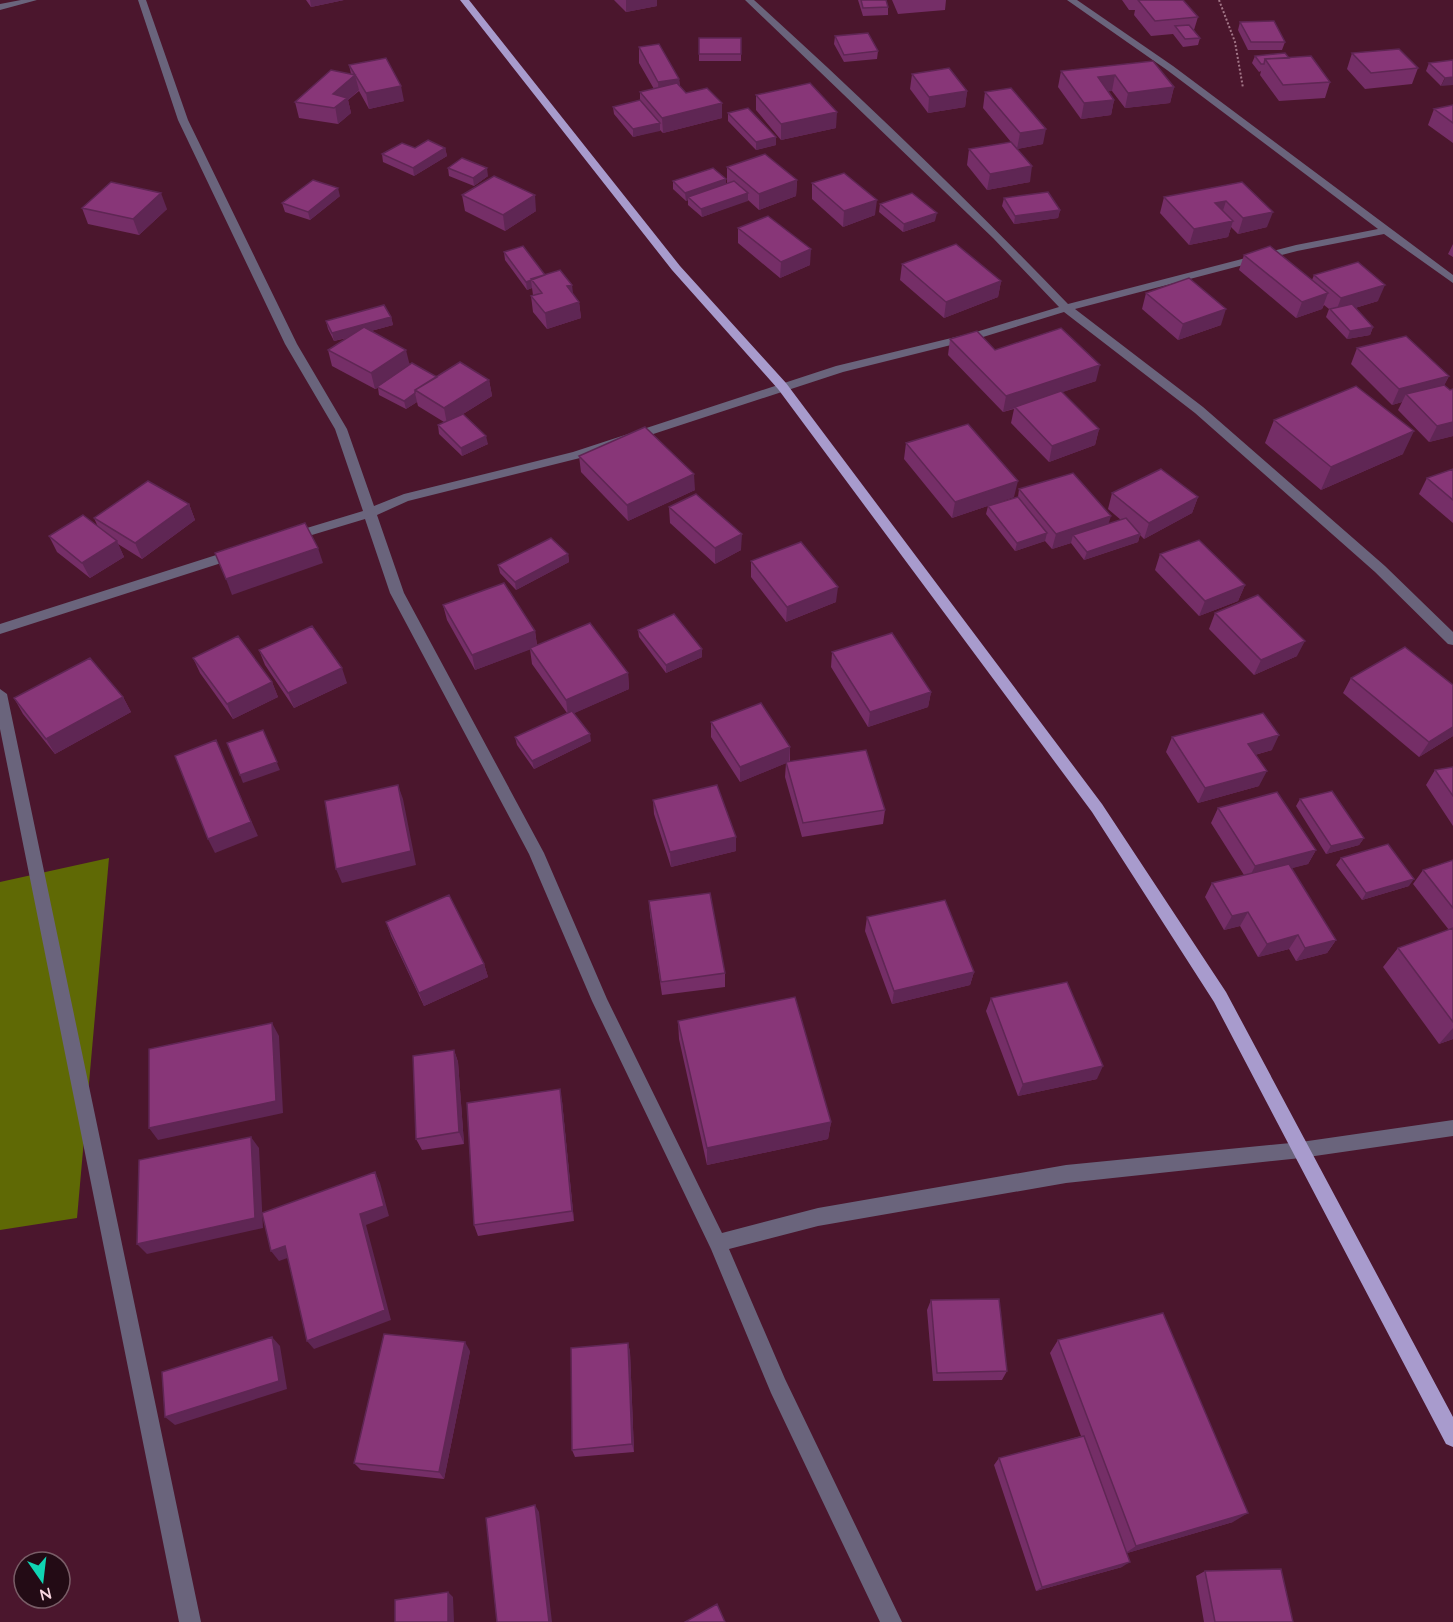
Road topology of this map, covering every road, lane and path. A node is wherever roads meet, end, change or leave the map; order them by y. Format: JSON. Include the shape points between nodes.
{"nodes":[{"id":1,"x":33,"y":0,"type":"edge"},
{"id":2,"x":142,"y":0,"type":"edge"},
{"id":3,"x":464,"y":0,"type":"edge"},
{"id":4,"x":748,"y":0,"type":"edge"},
{"id":5,"x":1071,"y":0,"type":"edge"},
{"id":6,"x":1218,"y":0,"type":"edge"},
{"id":7,"x":0,"y":7,"type":"edge"},
{"id":8,"x":1244,"y":125,"type":"junction"},
{"id":9,"x":1386,"y":230,"type":"junction"},
{"id":10,"x":1453,"y":280,"type":"edge"},
{"id":11,"x":1066,"y":308,"type":"junction"},
{"id":12,"x":782,"y":386,"type":"junction"},
{"id":13,"x":369,"y":513,"type":"junction"},
{"id":14,"x":280,"y":540,"type":"edge"},
{"id":15,"x":247,"y":550,"type":"edge"},
{"id":16,"x":0,"y":629,"type":"edge"},
{"id":17,"x":1453,"y":640,"type":"edge"},
{"id":18,"x":0,"y":694,"type":"edge"},
{"id":19,"x":1453,"y":1128,"type":"edge"},
{"id":20,"x":1301,"y":1150,"type":"junction"},
{"id":21,"x":717,"y":1243,"type":"junction"},
{"id":22,"x":1453,"y":1437,"type":"edge"},
{"id":23,"x":190,"y":1622,"type":"edge"},
{"id":24,"x":891,"y":1622,"type":"edge"}],
"edges":[{"from":1,"to":7,"type":"street"},
{"from":2,"to":13,"type":"street","via":[[183,120],[291,344],[341,429]]},
{"from":3,"to":12,"type":"main road","via":[[676,268]]},
{"from":4,"to":11,"type":"street","via":[[998,236]]},
{"from":5,"to":8,"type":"street"},
{"from":6,"to":8,"type":"path","via":[[1235,42]]},
{"from":8,"to":9,"type":"street"},
{"from":9,"to":10,"type":"street"},
{"from":9,"to":11,"type":"street","via":[[1296,248]]},
{"from":11,"to":12,"type":"street"},
{"from":11,"to":17,"type":"street","via":[[1199,410],[1380,569]]},
{"from":12,"to":13,"type":"street","via":[[576,455],[404,498]]},
{"from":12,"to":20,"type":"main road","via":[[1097,808],[1220,997]]},
{"from":13,"to":14,"type":"street"},
{"from":13,"to":21,"type":"street","via":[[397,593],[536,853],[600,1001]]},
{"from":15,"to":16,"type":"street"},
{"from":18,"to":23,"type":"street"},
{"from":19,"to":20,"type":"street"},
{"from":20,"to":21,"type":"street","via":[[1066,1174],[818,1217]]},
{"from":20,"to":22,"type":"main road"},
{"from":21,"to":24,"type":"street","via":[[778,1386]]}]}
